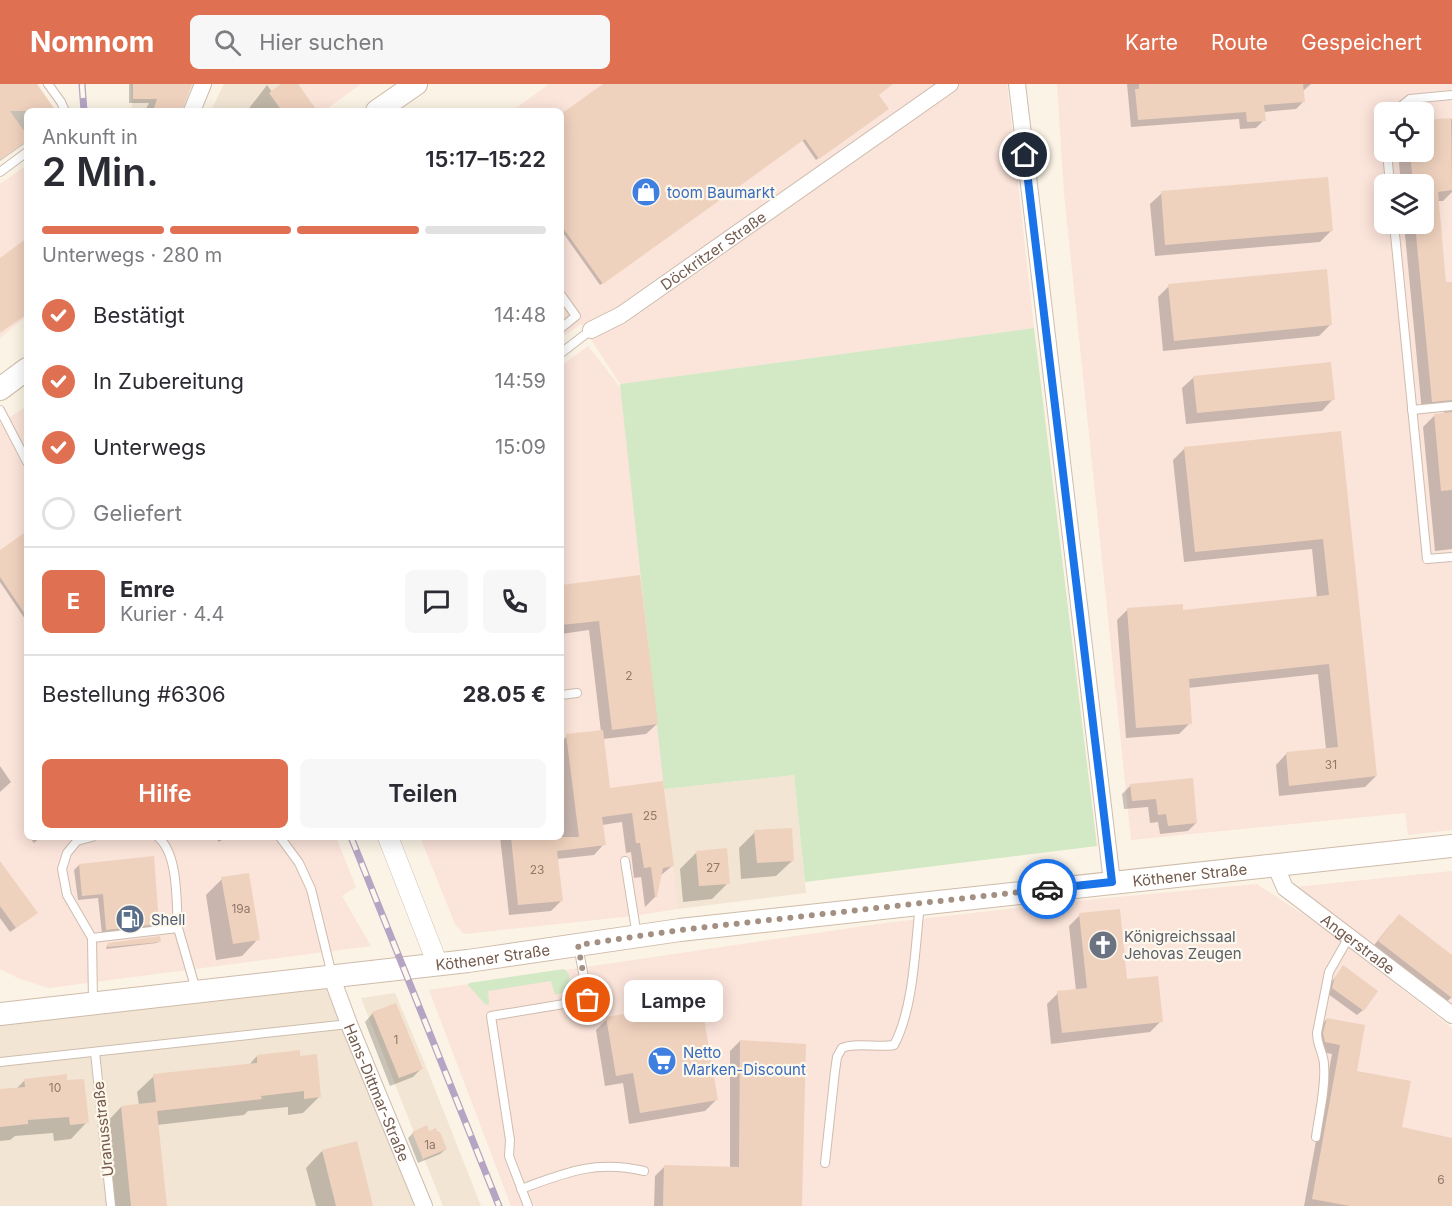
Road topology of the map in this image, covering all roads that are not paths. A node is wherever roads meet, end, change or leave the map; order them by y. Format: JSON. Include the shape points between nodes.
{"nodes":[{"id":1,"x":48,"y":84,"type":"edge"},
{"id":2,"x":203,"y":84,"type":"edge"},
{"id":3,"x":416,"y":84,"type":"edge"},
{"id":4,"x":950,"y":84,"type":"edge"},
{"id":5,"x":1017,"y":84,"type":"edge"},
{"id":6,"x":1452,"y":95,"type":"edge"},
{"id":7,"x":1406,"y":102,"type":"edge"},
{"id":8,"x":64,"y":108,"type":"edge"},
{"id":9,"x":193,"y":108,"type":"edge"},
{"id":10,"x":381,"y":108,"type":"edge"},
{"id":11,"x":24,"y":154,"type":"edge"},
{"id":12,"x":0,"y":172,"type":"edge"},
{"id":13,"x":1395,"y":234,"type":"edge"},
{"id":14,"x":564,"y":299,"type":"edge"},
{"id":15,"x":564,"y":326,"type":"edge"},
{"id":16,"x":591,"y":330,"type":"joint"},
{"id":17,"x":564,"y":351,"type":"edge"},
{"id":18,"x":24,"y":371,"type":"edge"},
{"id":19,"x":0,"y":389,"type":"edge"},
{"id":20,"x":1452,"y":406,"type":"edge"},
{"id":21,"x":0,"y":410,"type":"edge"},
{"id":22,"x":1412,"y":410,"type":"junction"},
{"id":23,"x":24,"y":456,"type":"edge"},
{"id":24,"x":1452,"y":557,"type":"edge"},
{"id":25,"x":577,"y":693,"type":"dead end"},
{"id":26,"x":564,"y":695,"type":"edge"},
{"id":27,"x":81,"y":840,"type":"edge"},
{"id":28,"x":161,"y":840,"type":"edge"},
{"id":29,"x":282,"y":840,"type":"edge"},
{"id":30,"x":389,"y":840,"type":"edge"},
{"id":31,"x":1452,"y":846,"type":"edge"},
{"id":32,"x":625,"y":861,"type":"dead end"},
{"id":33,"x":1275,"y":865,"type":"junction"},
{"id":34,"x":1112,"y":882,"type":"junction"},
{"id":35,"x":920,"y":904,"type":"junction"},
{"id":36,"x":178,"y":928,"type":"junction"},
{"id":37,"x":637,"y":936,"type":"junction"},
{"id":38,"x":1349,"y":937,"type":"junction"},
{"id":39,"x":92,"y":938,"type":"junction"},
{"id":40,"x":578,"y":945,"type":"junction"},
{"id":41,"x":438,"y":965,"type":"junction"},
{"id":42,"x":332,"y":978,"type":"junction"},
{"id":43,"x":196,"y":991,"type":"junction"},
{"id":44,"x":93,"y":1003,"type":"junction"},
{"id":45,"x":1,"y":1013,"type":"edge"},
{"id":46,"x":1452,"y":1015,"type":"edge"},
{"id":47,"x":349,"y":1024,"type":"junction"},
{"id":48,"x":95,"y":1052,"type":"junction"},
{"id":49,"x":0,"y":1062,"type":"edge"},
{"id":50,"x":1316,"y":1137,"type":"dead end"},
{"id":51,"x":825,"y":1162,"type":"dead end"},
{"id":52,"x":644,"y":1171,"type":"dead end"},
{"id":53,"x":521,"y":1189,"type":"junction"},
{"id":54,"x":111,"y":1206,"type":"edge"},
{"id":55,"x":424,"y":1206,"type":"edge"},
{"id":56,"x":528,"y":1206,"type":"edge"}],
"edges":[{"from":1,"to":8,"type":"lane"},
{"from":2,"to":9,"type":"street"},
{"from":3,"to":10,"type":"main road"},
{"from":4,"to":16,"type":"street","name":"Döckritzer Straße","via":[[621,315]]},
{"from":5,"to":34,"type":"street"},
{"from":6,"to":7,"type":"lane"},
{"from":11,"to":12,"type":"lane"},
{"from":13,"to":22,"type":"lane"},
{"from":14,"to":15,"type":"lane","via":[[576,316]]},
{"from":16,"to":17,"type":"lane"},
{"from":18,"to":19,"type":"main road"},
{"from":20,"to":22,"type":"lane"},
{"from":21,"to":23,"type":"lane"},
{"from":22,"to":24,"type":"lane","via":[[1427,559]]},
{"from":25,"to":26,"type":"lane"},
{"from":27,"to":39,"type":"lane","via":[[67,853],[62,869],[68,895]]},
{"from":28,"to":36,"type":"lane","via":[[168,848],[172,864]]},
{"from":29,"to":42,"type":"lane","via":[[311,889]]},
{"from":30,"to":41,"type":"street"},
{"from":31,"to":33,"type":"main road","name":"Köthener Straße"},
{"from":32,"to":37,"type":"lane"},
{"from":33,"to":34,"type":"main road","name":"Köthener Straße"},
{"from":33,"to":38,"type":"street","name":"Angerstraße","via":[[1285,888]]},
{"from":34,"to":35,"type":"main road","name":"Köthener Straße"},
{"from":35,"to":37,"type":"main road","name":"Köthener Straße"},
{"from":35,"to":51,"type":"lane","via":[[908,1007],[900,1033],[894,1045],[842,1048],[837,1057]]},
{"from":36,"to":39,"type":"lane"},
{"from":36,"to":43,"type":"lane"},
{"from":37,"to":40,"type":"main road","name":"Köthener Straße"},
{"from":38,"to":46,"type":"street","name":"Angerstraße"},
{"from":38,"to":50,"type":"lane","via":[[1329,972],[1317,1033],[1324,1074]]},
{"from":39,"to":44,"type":"lane"},
{"from":40,"to":41,"type":"main road","name":"Köthener Straße"},
{"from":40,"to":53,"type":"lane","via":[[588,1000],[491,1016],[510,1140],[509,1156]]},
{"from":41,"to":42,"type":"main road","name":"Köthener Straße"},
{"from":42,"to":43,"type":"main road","name":"Köthener Straße"},
{"from":42,"to":47,"type":"street","name":"Hans-Dittmar-Straße"},
{"from":43,"to":44,"type":"main road","name":"Köthener Straße"},
{"from":44,"to":45,"type":"main road","name":"Köthener Straße"},
{"from":47,"to":48,"type":"lane"},
{"from":47,"to":55,"type":"street","name":"Hans-Dittmar-Straße"},
{"from":48,"to":49,"type":"lane"},
{"from":48,"to":54,"type":"lane","name":"Uranusstraße"},
{"from":52,"to":53,"type":"lane","via":[[621,1166],[594,1167]]},
{"from":53,"to":56,"type":"lane"}]}
